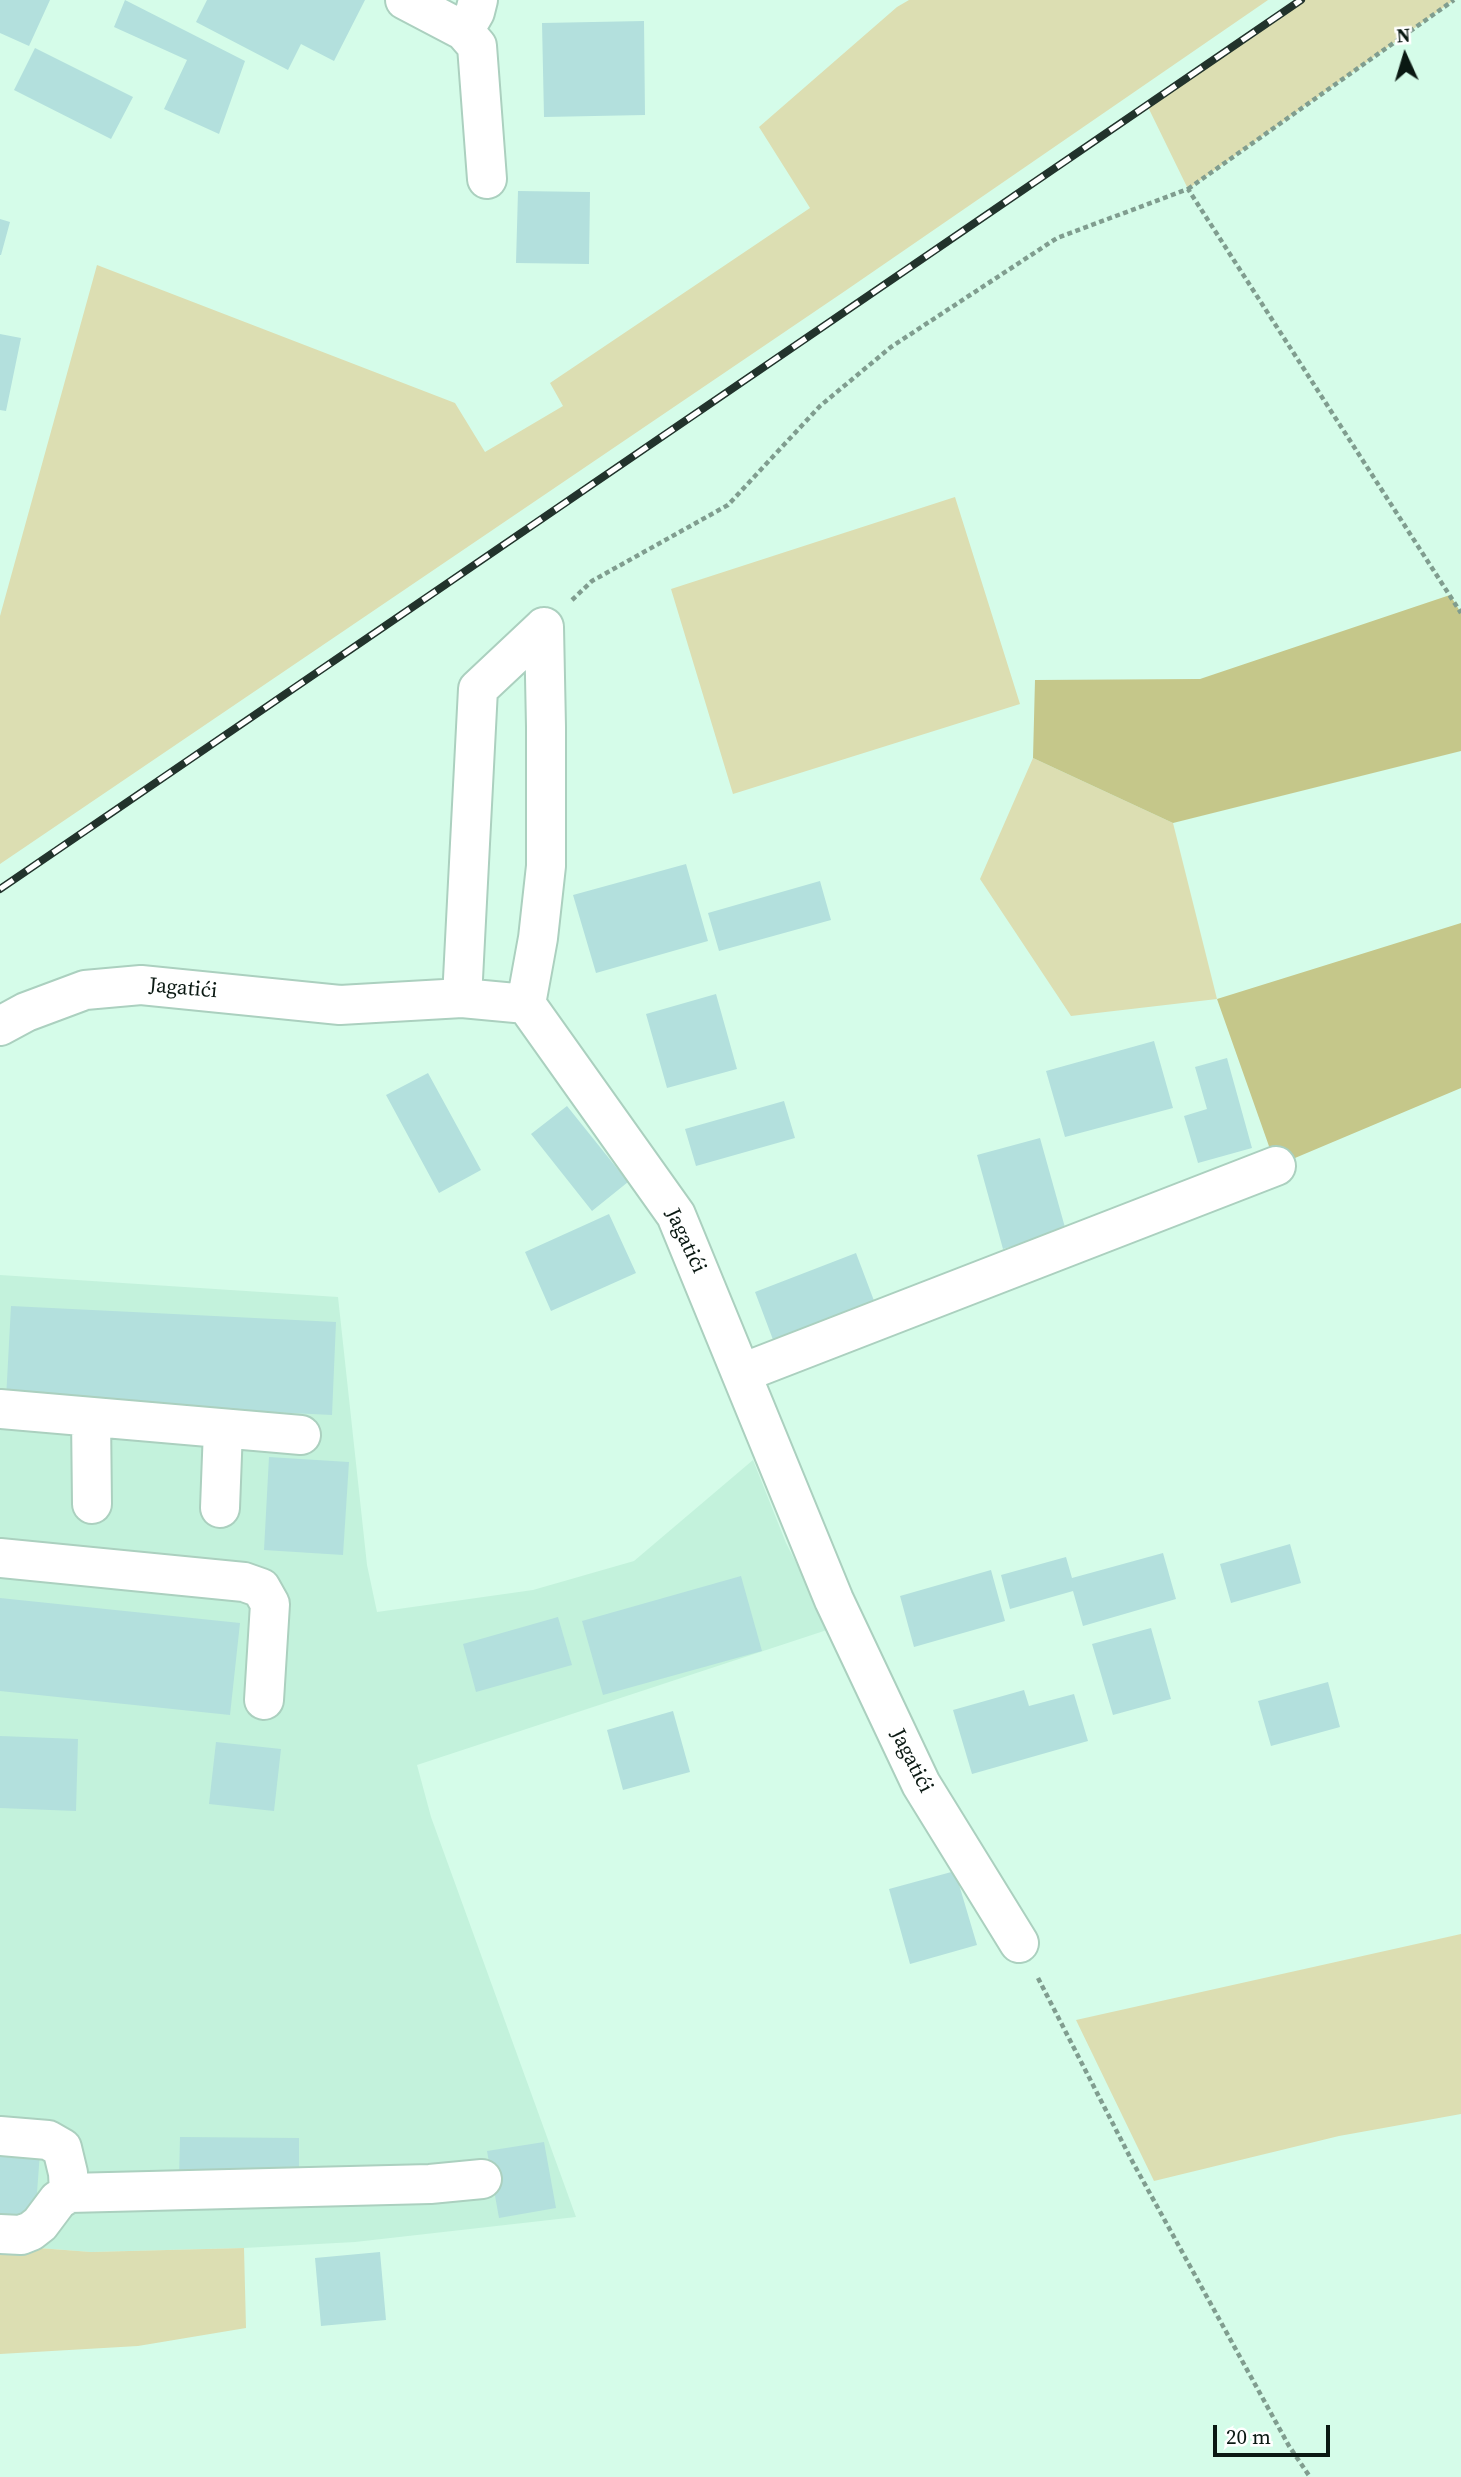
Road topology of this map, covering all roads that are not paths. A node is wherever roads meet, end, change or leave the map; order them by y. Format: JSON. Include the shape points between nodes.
{"nodes":[{"id":1,"x":405,"y":0,"type":"edge"},
{"id":2,"x":471,"y":16,"type":"edge"},
{"id":3,"x":487,"y":178,"type":"dead end"},
{"id":4,"x":462,"y":998,"type":"junction"},
{"id":5,"x":526,"y":1004,"type":"junction"},
{"id":6,"x":0,"y":1026,"type":"edge"},
{"id":7,"x":1276,"y":1166,"type":"dead end"},
{"id":8,"x":742,"y":1373,"type":"junction"},
{"id":9,"x":0,"y":1409,"type":"edge"},
{"id":10,"x":91,"y":1417,"type":"junction"},
{"id":11,"x":223,"y":1429,"type":"junction"},
{"id":12,"x":301,"y":1435,"type":"dead end"},
{"id":13,"x":92,"y":1504,"type":"dead end"},
{"id":14,"x":220,"y":1508,"type":"dead end"},
{"id":15,"x":0,"y":1558,"type":"edge"},
{"id":16,"x":264,"y":1700,"type":"dead end"},
{"id":17,"x":1019,"y":1943,"type":"road end"},
{"id":18,"x":0,"y":2136,"type":"edge"},
{"id":19,"x":482,"y":2179,"type":"dead end"},
{"id":20,"x":69,"y":2193,"type":"junction"},
{"id":21,"x":0,"y":2234,"type":"edge"}],
"edges":[{"from":1,"to":2,"type":"street"},
{"from":2,"to":3,"type":"street"},
{"from":4,"to":5,"type":"street","name":"Jagatići"},
{"from":4,"to":5,"type":"street","via":[[478,689],[544,627],[546,866]]},
{"from":4,"to":6,"type":"street","name":"Jagatići","via":[[340,1005],[141,985],[85,990]]},
{"from":5,"to":8,"type":"street","name":"Jagatići","via":[[676,1215]]},
{"from":7,"to":8,"type":"street"},
{"from":8,"to":17,"type":"street","name":"Jagatići","via":[[834,1600],[921,1784]]},
{"from":9,"to":10,"type":"street"},
{"from":10,"to":11,"type":"street"},
{"from":10,"to":13,"type":"street"},
{"from":11,"to":12,"type":"street"},
{"from":11,"to":14,"type":"street"},
{"from":15,"to":16,"type":"street","via":[[261,1588],[270,1604]]},
{"from":18,"to":20,"type":"street","via":[[48,2140],[62,2148]]},
{"from":19,"to":20,"type":"street"},
{"from":20,"to":21,"type":"street","via":[[30,2231]]}]}
